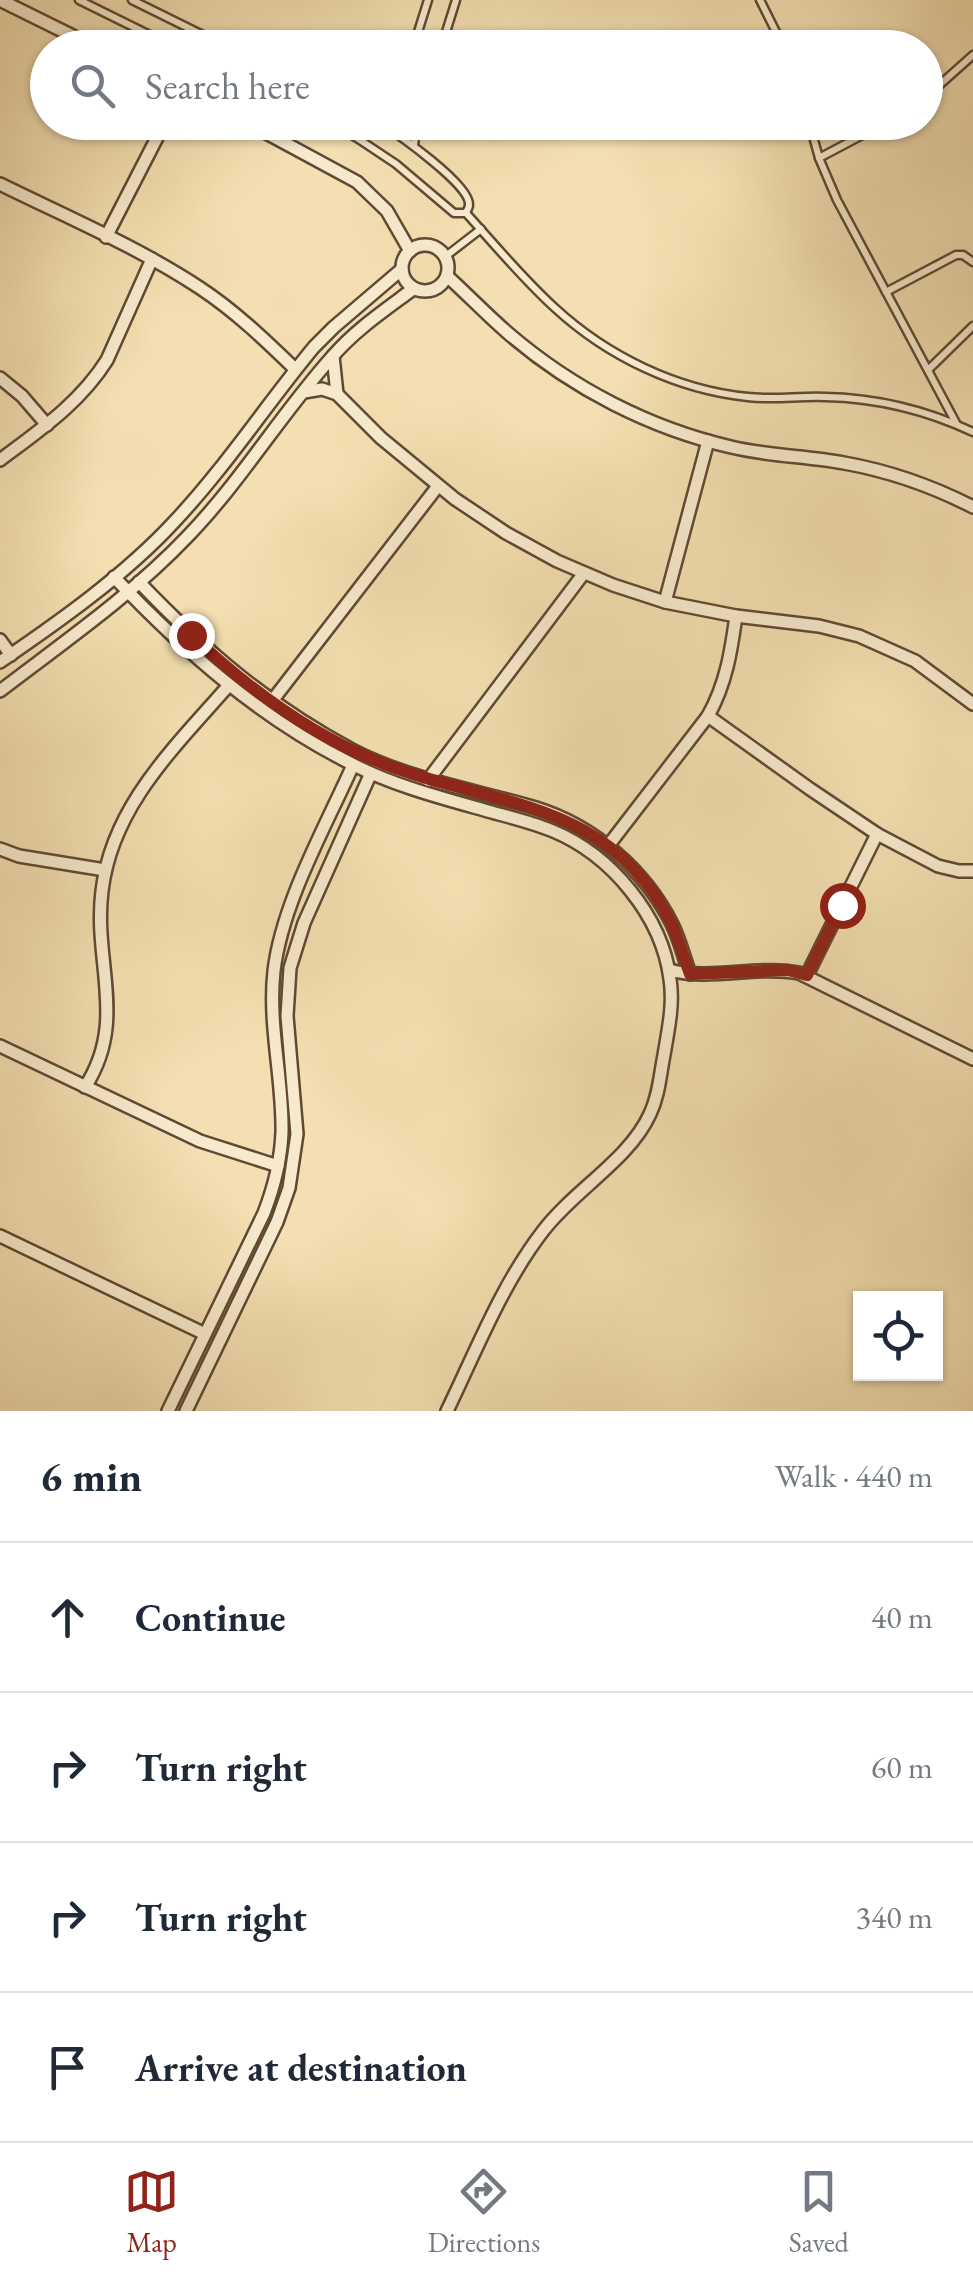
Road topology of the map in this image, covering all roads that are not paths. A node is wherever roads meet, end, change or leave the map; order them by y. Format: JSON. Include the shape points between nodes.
{"nodes":[{"id":1,"x":0,"y":0,"type":"edge"},
{"id":2,"x":79,"y":0,"type":"edge"},
{"id":3,"x":132,"y":0,"type":"edge"},
{"id":4,"x":428,"y":0,"type":"edge"},
{"id":5,"x":456,"y":0,"type":"edge"},
{"id":6,"x":760,"y":0,"type":"edge"},
{"id":7,"x":61,"y":30,"type":"edge"},
{"id":8,"x":140,"y":30,"type":"edge"},
{"id":9,"x":193,"y":30,"type":"edge"},
{"id":10,"x":419,"y":30,"type":"edge"},
{"id":11,"x":446,"y":30,"type":"edge"},
{"id":12,"x":775,"y":30,"type":"edge"},
{"id":13,"x":973,"y":55,"type":"edge"},
{"id":14,"x":943,"y":82,"type":"edge"},
{"id":15,"x":156,"y":140,"type":"edge"},
{"id":16,"x":279,"y":140,"type":"edge"},
{"id":17,"x":360,"y":140,"type":"edge"},
{"id":18,"x":405,"y":140,"type":"edge"},
{"id":19,"x":415,"y":140,"type":"edge"},
{"id":20,"x":814,"y":140,"type":"edge"},
{"id":21,"x":853,"y":140,"type":"edge"},
{"id":22,"x":414,"y":146,"type":"junction"},
{"id":23,"x":819,"y":158,"type":"junction"},
{"id":24,"x":0,"y":184,"type":"edge"},
{"id":25,"x":466,"y":213,"type":"junction"},
{"id":26,"x":481,"y":229,"type":"junction"},
{"id":27,"x":106,"y":236,"type":"junction"},
{"id":28,"x":410,"y":250,"type":"junction"},
{"id":29,"x":446,"y":256,"type":"junction"},
{"id":30,"x":152,"y":259,"type":"junction"},
{"id":31,"x":973,"y":262,"type":"edge"},
{"id":32,"x":402,"y":269,"type":"junction"},
{"id":33,"x":448,"y":276,"type":"junction"},
{"id":34,"x":414,"y":288,"type":"junction"},
{"id":35,"x":886,"y":292,"type":"junction"},
{"id":36,"x":973,"y":326,"type":"edge"},
{"id":37,"x":333,"y":356,"type":"junction"},
{"id":38,"x":296,"y":369,"type":"junction"},
{"id":39,"x":928,"y":370,"type":"junction"},
{"id":40,"x":0,"y":378,"type":"edge"},
{"id":41,"x":304,"y":392,"type":"junction"},
{"id":42,"x":336,"y":394,"type":"junction"},
{"id":43,"x":957,"y":424,"type":"junction"},
{"id":44,"x":47,"y":425,"type":"junction"},
{"id":45,"x":973,"y":432,"type":"edge"},
{"id":46,"x":708,"y":441,"type":"junction"},
{"id":47,"x":0,"y":460,"type":"edge"},
{"id":48,"x":438,"y":486,"type":"junction"},
{"id":49,"x":973,"y":507,"type":"edge"},
{"id":50,"x":584,"y":572,"type":"junction"},
{"id":51,"x":114,"y":578,"type":"junction"},
{"id":52,"x":138,"y":582,"type":"junction"},
{"id":53,"x":128,"y":592,"type":"junction"},
{"id":54,"x":664,"y":602,"type":"junction"},
{"id":55,"x":736,"y":616,"type":"junction"},
{"id":56,"x":0,"y":640,"type":"edge"},
{"id":57,"x":5,"y":658,"type":"edge"},
{"id":58,"x":229,"y":685,"type":"junction"},
{"id":59,"x":0,"y":691,"type":"edge"},
{"id":60,"x":272,"y":701,"type":"junction"},
{"id":61,"x":973,"y":704,"type":"edge"},
{"id":62,"x":708,"y":716,"type":"junction"},
{"id":63,"x":354,"y":764,"type":"junction"},
{"id":64,"x":371,"y":773,"type":"junction"},
{"id":65,"x":428,"y":780,"type":"junction"},
{"id":66,"x":877,"y":834,"type":"junction"},
{"id":67,"x":608,"y":846,"type":"junction"},
{"id":68,"x":0,"y":849,"type":"edge"},
{"id":69,"x":106,"y":870,"type":"junction"},
{"id":70,"x":973,"y":870,"type":"edge"},
{"id":71,"x":669,"y":970,"type":"junction"},
{"id":72,"x":690,"y":974,"type":"junction"},
{"id":73,"x":807,"y":975,"type":"junction"},
{"id":74,"x":1,"y":1050,"type":"edge"},
{"id":75,"x":973,"y":1059,"type":"edge"},
{"id":76,"x":85,"y":1087,"type":"junction"},
{"id":77,"x":278,"y":1166,"type":"junction"},
{"id":78,"x":0,"y":1236,"type":"edge"},
{"id":79,"x":205,"y":1334,"type":"junction"},
{"id":80,"x":168,"y":1411,"type":"edge"},
{"id":81,"x":186,"y":1411,"type":"edge"},
{"id":82,"x":446,"y":1411,"type":"edge"}],
"edges":[{"from":1,"to":7,"type":"street"},
{"from":2,"to":8,"type":"lane"},
{"from":3,"to":9,"type":"lane"},
{"from":4,"to":10,"type":"lane"},
{"from":5,"to":11,"type":"lane"},
{"from":6,"to":12,"type":"lane"},
{"from":13,"to":14,"type":"lane"},
{"from":15,"to":27,"type":"street"},
{"from":16,"to":28,"type":"street","via":[[357,182],[387,211]]},
{"from":17,"to":25,"type":"lane","via":[[454,214]]},
{"from":18,"to":22,"type":"lane"},
{"from":19,"to":22,"type":"lane"},
{"from":20,"to":23,"type":"lane"},
{"from":21,"to":23,"type":"lane"},
{"from":22,"to":25,"type":"lane","via":[[469,200]]},
{"from":23,"to":35,"type":"lane"},
{"from":24,"to":27,"type":"street"},
{"from":25,"to":26,"type":"lane"},
{"from":26,"to":29,"type":"lane"},
{"from":26,"to":43,"type":"lane","via":[[572,323],[655,373],[749,398],[878,402]]},
{"from":27,"to":30,"type":"street"},
{"from":28,"to":29,"type":"street","via":[[429,245]]},
{"from":28,"to":32,"type":"street"},
{"from":29,"to":33,"type":"street"},
{"from":30,"to":38,"type":"street","via":[[202,289]]},
{"from":30,"to":44,"type":"street","via":[[98,376]]},
{"from":31,"to":35,"type":"lane","via":[[956,255]]},
{"from":32,"to":34,"type":"street"},
{"from":32,"to":38,"type":"street","via":[[334,326]]},
{"from":33,"to":34,"type":"street","via":[[434,290]]},
{"from":33,"to":46,"type":"street","via":[[571,380],[628,412]]},
{"from":34,"to":37,"type":"street"},
{"from":35,"to":39,"type":"lane"},
{"from":36,"to":39,"type":"lane"},
{"from":37,"to":41,"type":"street"},
{"from":37,"to":42,"type":"street"},
{"from":38,"to":51,"type":"street","via":[[193,501]]},
{"from":39,"to":43,"type":"lane"},
{"from":40,"to":44,"type":"street"},
{"from":41,"to":42,"type":"street"},
{"from":41,"to":52,"type":"street","via":[[210,512]]},
{"from":42,"to":48,"type":"street"},
{"from":43,"to":45,"type":"lane"},
{"from":44,"to":47,"type":"street"},
{"from":46,"to":49,"type":"street","via":[[868,468]]},
{"from":46,"to":54,"type":"street"},
{"from":48,"to":50,"type":"street","via":[[506,533]]},
{"from":48,"to":60,"type":"street"},
{"from":50,"to":54,"type":"street"},
{"from":50,"to":65,"type":"street"},
{"from":51,"to":53,"type":"street"},
{"from":51,"to":57,"type":"street"},
{"from":52,"to":53,"type":"street"},
{"from":52,"to":60,"type":"street","via":[[207,650]]},
{"from":53,"to":58,"type":"street"},
{"from":53,"to":59,"type":"street"},
{"from":54,"to":55,"type":"street"},
{"from":55,"to":61,"type":"street","via":[[859,636],[915,661]]},
{"from":55,"to":62,"type":"street","via":[[725,679]]},
{"from":56,"to":57,"type":"street"},
{"from":58,"to":63,"type":"street"},
{"from":58,"to":69,"type":"street","via":[[136,796]]},
{"from":60,"to":65,"type":"street","via":[[356,752]]},
{"from":62,"to":66,"type":"street"},
{"from":62,"to":67,"type":"street"},
{"from":63,"to":64,"type":"street"},
{"from":63,"to":77,"type":"street","via":[[280,938],[273,993],[282,1120]]},
{"from":64,"to":71,"type":"street","via":[[536,824],[582,846],[633,894]]},
{"from":64,"to":81,"type":"street","via":[[290,968],[287,1016],[297,1134],[289,1188]]},
{"from":65,"to":67,"type":"street","via":[[540,809]]},
{"from":66,"to":70,"type":"street","via":[[938,866]]},
{"from":66,"to":73,"type":"street"},
{"from":67,"to":72,"type":"street","via":[[660,905]]},
{"from":68,"to":69,"type":"street"},
{"from":69,"to":76,"type":"street","via":[[100,911],[108,1029]]},
{"from":71,"to":72,"type":"street"},
{"from":71,"to":82,"type":"street","via":[[670,1019],[649,1116],[530,1248]]},
{"from":72,"to":73,"type":"street"},
{"from":73,"to":75,"type":"street"},
{"from":74,"to":76,"type":"street"},
{"from":76,"to":77,"type":"street","via":[[200,1140]]},
{"from":77,"to":79,"type":"street","via":[[264,1213]]},
{"from":78,"to":79,"type":"street"},
{"from":79,"to":80,"type":"street"}]}
